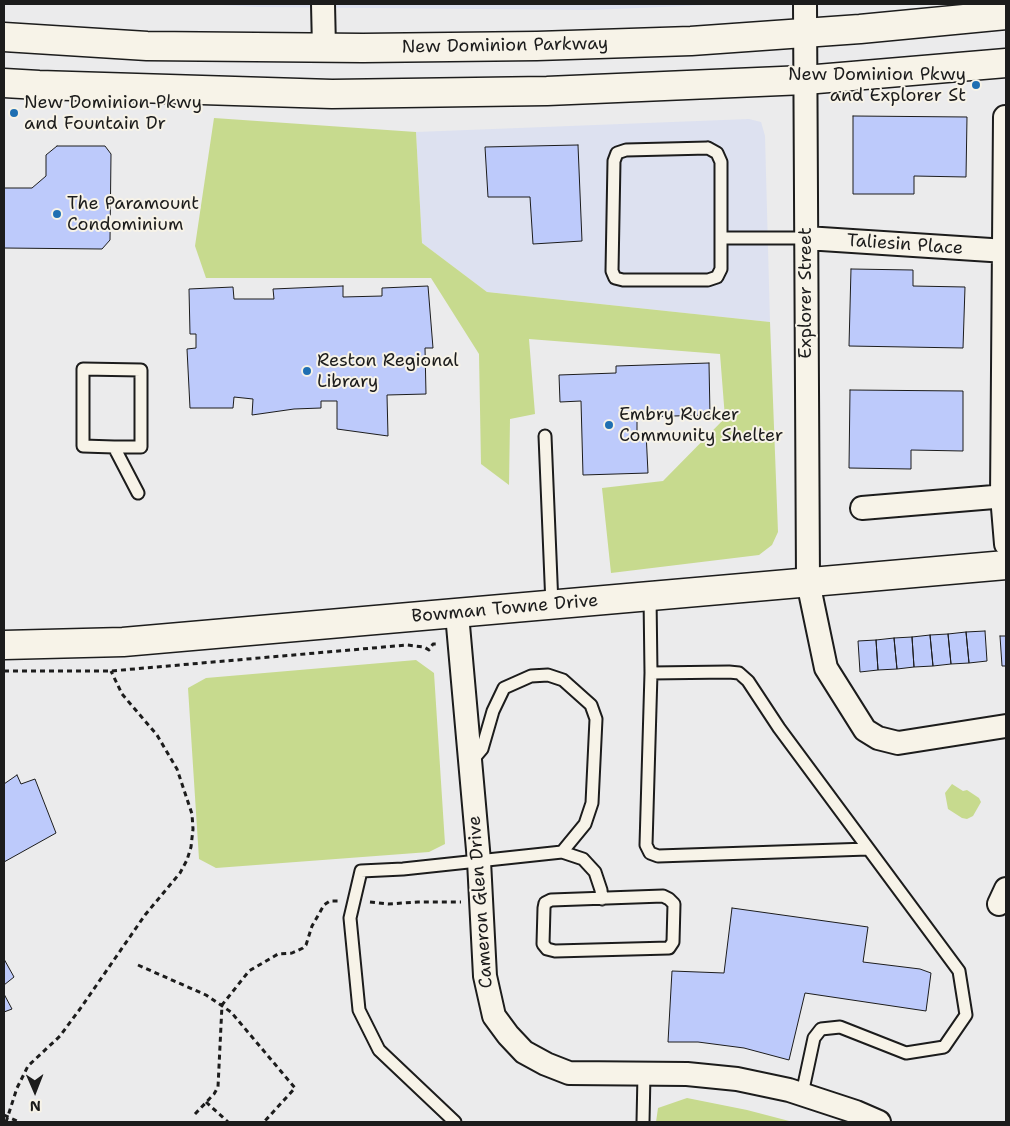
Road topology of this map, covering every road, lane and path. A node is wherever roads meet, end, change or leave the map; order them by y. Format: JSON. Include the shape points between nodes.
{"nodes":[{"id":1,"x":323,"y":4,"type":"edge"},
{"id":2,"x":805,"y":4,"type":"edge"},
{"id":3,"x":1006,"y":15,"type":"edge"},
{"id":4,"x":805,"y":32,"type":"junction"},
{"id":5,"x":4,"y":37,"type":"edge"},
{"id":6,"x":324,"y":48,"type":"junction"},
{"id":7,"x":1006,"y":63,"type":"edge"},
{"id":8,"x":805,"y":80,"type":"junction"},
{"id":9,"x":4,"y":83,"type":"edge"},
{"id":10,"x":1005,"y":117,"type":"dead end"},
{"id":11,"x":721,"y":238,"type":"junction"},
{"id":12,"x":806,"y":238,"type":"junction"},
{"id":13,"x":1005,"y":251,"type":"edge"},
{"id":14,"x":545,"y":436,"type":"dead end"},
{"id":15,"x":114,"y":447,"type":"junction"},
{"id":16,"x":138,"y":493,"type":"dead end"},
{"id":17,"x":1004,"y":496,"type":"edge"},
{"id":18,"x":862,"y":508,"type":"dead end"},
{"id":19,"x":1006,"y":544,"type":"edge"},
{"id":20,"x":1006,"y":565,"type":"edge"},
{"id":21,"x":808,"y":582,"type":"junction"},
{"id":22,"x":650,"y":595,"type":"junction"},
{"id":23,"x":552,"y":605,"type":"junction"},
{"id":24,"x":457,"y":614,"type":"junction"},
{"id":25,"x":460,"y":644,"type":"junction"},
{"id":26,"x":4,"y":645,"type":"edge"},
{"id":27,"x":4,"y":671,"type":"edge"},
{"id":28,"x":111,"y":671,"type":"junction"},
{"id":29,"x":651,"y":672,"type":"junction"},
{"id":30,"x":1006,"y":726,"type":"edge"},
{"id":31,"x":470,"y":764,"type":"junction"},
{"id":32,"x":868,"y":849,"type":"junction"},
{"id":33,"x":562,"y":852,"type":"junction"},
{"id":34,"x":479,"y":861,"type":"junction"},
{"id":35,"x":602,"y":899,"type":"junction"},
{"id":36,"x":354,"y":900,"type":"junction"},
{"id":37,"x":482,"y":902,"type":"junction"},
{"id":38,"x":138,"y":964,"type":"dead end"},
{"id":39,"x":222,"y":1005,"type":"junction"},
{"id":40,"x":644,"y":1074,"type":"junction"},
{"id":41,"x":802,"y":1094,"type":"junction"},
{"id":42,"x":206,"y":1102,"type":"junction"},
{"id":43,"x":195,"y":1114,"type":"dead end"},
{"id":44,"x":6,"y":1116,"type":"edge"},
{"id":45,"x":6,"y":1122,"type":"edge"},
{"id":46,"x":19,"y":1122,"type":"edge"},
{"id":47,"x":228,"y":1122,"type":"edge"},
{"id":48,"x":264,"y":1122,"type":"edge"},
{"id":49,"x":455,"y":1122,"type":"edge"},
{"id":50,"x":643,"y":1122,"type":"edge"},
{"id":51,"x":879,"y":1122,"type":"edge"}],
"edges":[{"from":1,"to":6,"type":"street"},
{"from":2,"to":4,"type":"street","name":"Explorer Street"},
{"from":3,"to":4,"type":"main road","name":"New Dominion Parkway"},
{"from":4,"to":6,"type":"main road","name":"New Dominion Parkway","via":[[538,46]]},
{"from":4,"to":8,"type":"street","name":"Explorer Street"},
{"from":5,"to":6,"type":"main road","name":"New Dominion Parkway","via":[[147,46]]},
{"from":7,"to":8,"type":"main road"},
{"from":8,"to":9,"type":"main road","via":[[547,91],[332,94]]},
{"from":8,"to":12,"type":"street","name":"Explorer Street"},
{"from":10,"to":13,"type":"street"},
{"from":11,"to":11,"type":"lane","via":[[721,162],[717,153],[708,148],[626,150],[617,153],[614,161],[612,271],[615,278],[708,280],[717,277],[721,269]]},
{"from":11,"to":12,"type":"lane"},
{"from":12,"to":13,"type":"street","name":"Taliesin Place"},
{"from":12,"to":21,"type":"street","name":"Explorer Street"},
{"from":13,"to":17,"type":"street"},
{"from":14,"to":23,"type":"lane"},
{"from":15,"to":15,"type":"lane","via":[[83,446],[83,369],[141,370],[141,447]]},
{"from":15,"to":16,"type":"lane"},
{"from":17,"to":18,"type":"street"},
{"from":17,"to":19,"type":"street"},
{"from":20,"to":21,"type":"main road","name":"Bowman Towne Drive"},
{"from":21,"to":22,"type":"main road","name":"Bowman Towne Drive"},
{"from":21,"to":30,"type":"street","name":"Explorer Street","via":[[826,668],[865,730],[878,738],[898,743]]},
{"from":22,"to":23,"type":"main road","name":"Bowman Towne Drive"},
{"from":22,"to":29,"type":"lane"},
{"from":23,"to":24,"type":"main road","name":"Bowman Towne Drive"},
{"from":24,"to":25,"type":"street","name":"Cameron Glen Drive"},
{"from":24,"to":26,"type":"main road","name":"Bowman Towne Drive","via":[[123,642]]},
{"from":25,"to":28,"type":"path","via":[[434,644],[429,650],[407,645]]},
{"from":25,"to":31,"type":"street","name":"Cameron Glen Drive"},
{"from":27,"to":28,"type":"path"},
{"from":28,"to":44,"type":"path","via":[[122,694],[157,735],[177,769],[192,814],[191,847],[180,873],[145,915],[60,1036],[28,1066]]},
{"from":29,"to":32,"type":"lane","via":[[729,672],[748,681]]},
{"from":29,"to":32,"type":"lane","via":[[646,845],[650,853],[658,856]]},
{"from":31,"to":33,"type":"lane","via":[[482,749],[493,711],[504,688],[531,676],[548,675],[563,680],[591,705],[596,720],[592,803],[584,824]]},
{"from":31,"to":34,"type":"street","name":"Cameron Glen Drive"},
{"from":32,"to":41,"type":"lane","via":[[959,972],[966,1015],[944,1047],[906,1053],[840,1027],[821,1028],[814,1038]]},
{"from":33,"to":34,"type":"lane"},
{"from":33,"to":35,"type":"lane","via":[[583,859],[595,872]]},
{"from":34,"to":36,"type":"lane","via":[[361,871]]},
{"from":34,"to":37,"type":"street","name":"Cameron Glen Drive"},
{"from":35,"to":35,"type":"lane","via":[[551,900],[545,903],[543,944],[547,949],[669,948],[673,942],[674,904],[669,898]]},
{"from":36,"to":37,"type":"path","via":[[388,904]]},
{"from":36,"to":39,"type":"path","via":[[330,901],[319,912],[303,948],[278,954],[256,966]]},
{"from":36,"to":49,"type":"lane","via":[[350,918],[359,1010],[379,1050]]},
{"from":37,"to":40,"type":"street","name":"Cameron Glen Drive","via":[[485,976],[494,1016],[524,1052],[569,1073]]},
{"from":38,"to":39,"type":"path"},
{"from":39,"to":42,"type":"path","via":[[220,1077],[218,1088]]},
{"from":39,"to":48,"type":"path","via":[[295,1088]]},
{"from":40,"to":41,"type":"street","name":"Cameron Glen Drive","via":[[736,1079]]},
{"from":40,"to":50,"type":"lane"},
{"from":41,"to":51,"type":"street","name":"Cameron Glen Drive"},
{"from":42,"to":43,"type":"path"},
{"from":42,"to":47,"type":"path"},
{"from":44,"to":45,"type":"path"},
{"from":44,"to":46,"type":"path"}]}
